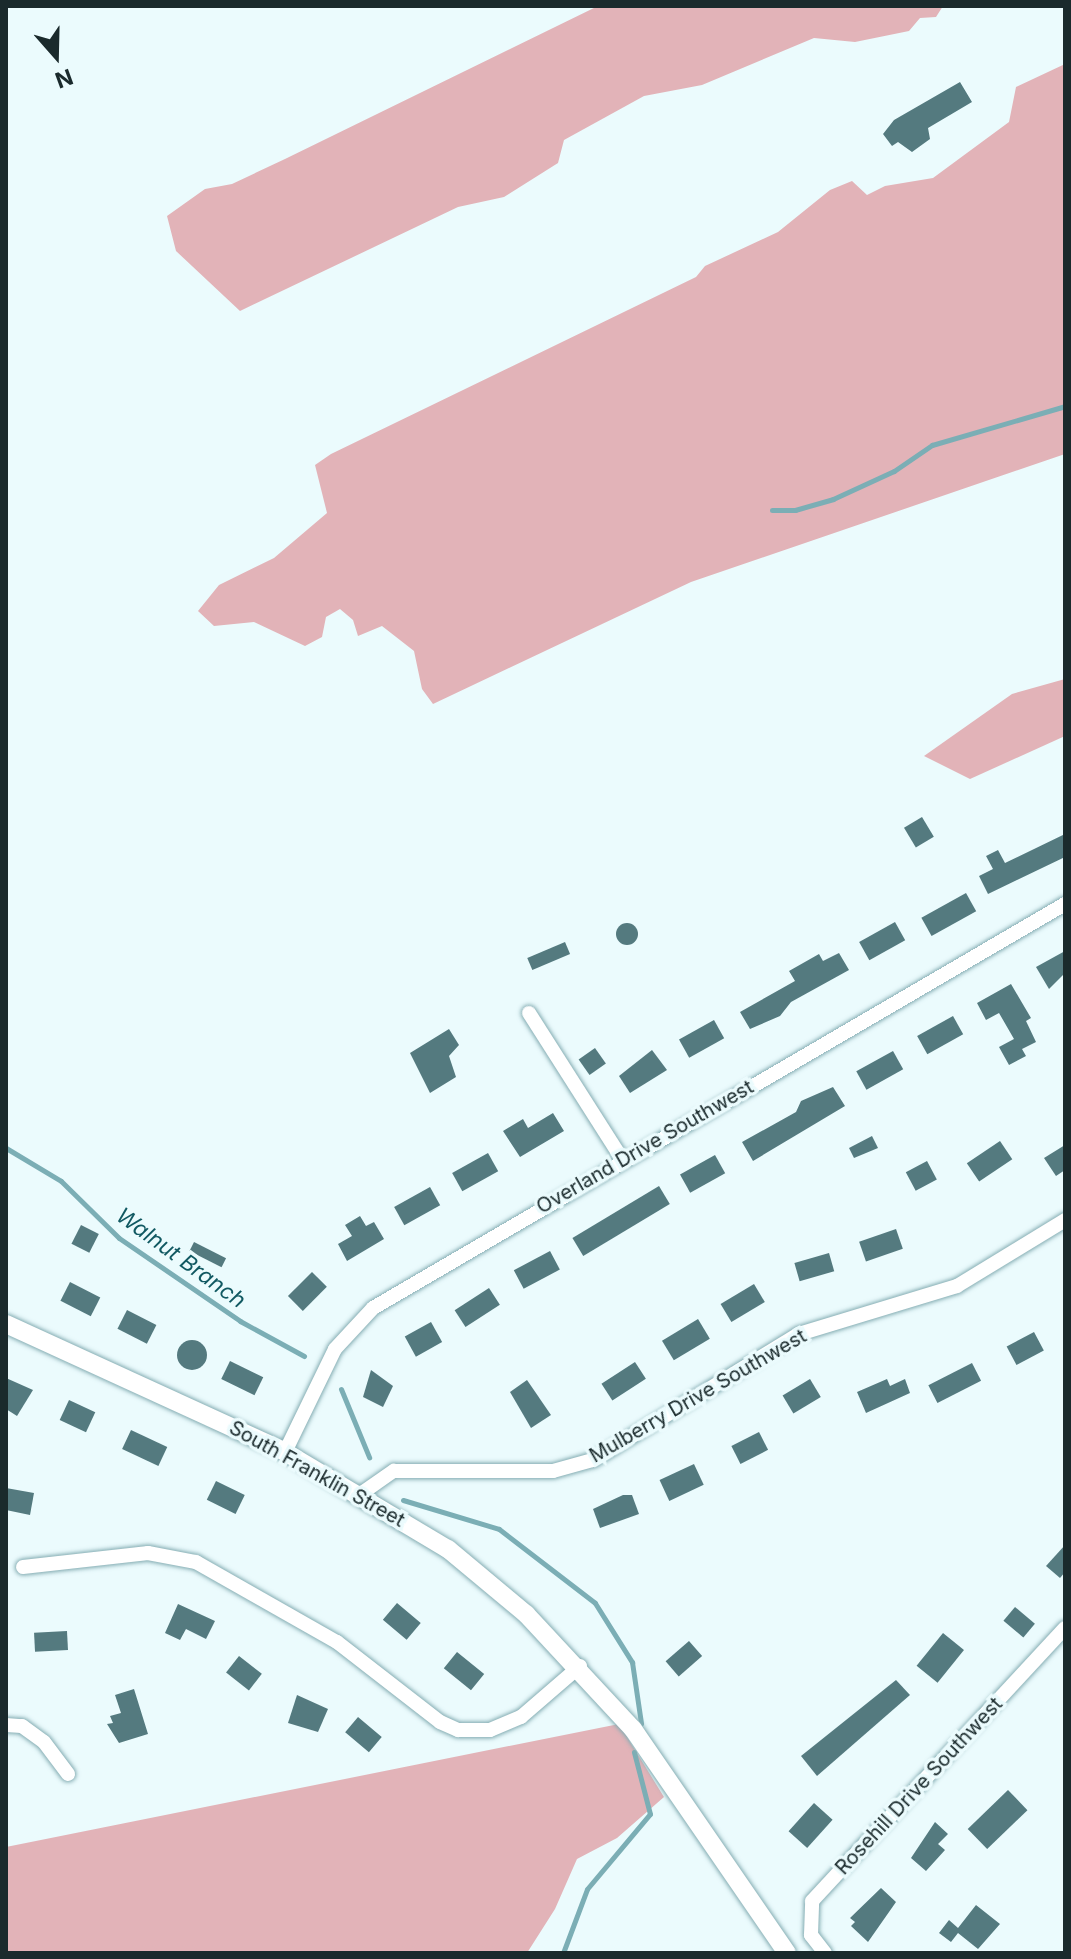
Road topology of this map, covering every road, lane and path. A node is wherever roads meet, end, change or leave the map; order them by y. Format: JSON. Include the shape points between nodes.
{"nodes":[{"id":1,"x":1065,"y":904,"type":"edge"},
{"id":2,"x":529,"y":1013,"type":"dead end"},
{"id":3,"x":622,"y":1159,"type":"junction"},
{"id":4,"x":1065,"y":1220,"type":"edge"},
{"id":5,"x":6,"y":1324,"type":"edge"},
{"id":6,"x":285,"y":1452,"type":"junction"},
{"id":7,"x":362,"y":1493,"type":"junction"},
{"id":8,"x":23,"y":1567,"type":"dead end"},
{"id":9,"x":1065,"y":1628,"type":"edge"},
{"id":10,"x":580,"y":1666,"type":"junction"},
{"id":11,"x":6,"y":1725,"type":"edge"},
{"id":12,"x":68,"y":1774,"type":"dead end"},
{"id":13,"x":787,"y":1953,"type":"edge"},
{"id":14,"x":825,"y":1953,"type":"edge"}],
"edges":[{"from":1,"to":3,"type":"street","name":"Overland Drive Southwest"},
{"from":2,"to":3,"type":"street"},
{"from":3,"to":6,"type":"street","name":"Overland Drive Southwest","via":[[373,1308],[335,1349]]},
{"from":4,"to":7,"type":"street","name":"Mulberry Drive Southwest","via":[[957,1286],[799,1334],[593,1460],[553,1471],[394,1471]]},
{"from":5,"to":6,"type":"main road","name":"South Franklin Street"},
{"from":6,"to":7,"type":"main road","name":"South Franklin Street"},
{"from":7,"to":10,"type":"main road","name":"South Franklin Street","via":[[448,1549]]},
{"from":8,"to":10,"type":"street","via":[[148,1553],[196,1562],[337,1642],[440,1722],[458,1730],[490,1730],[521,1717]]},
{"from":9,"to":14,"type":"street","name":"Rosehill Drive Southwest","via":[[812,1901],[811,1935]]},
{"from":10,"to":13,"type":"main road","name":"South Franklin Street","via":[[633,1729]]},
{"from":11,"to":12,"type":"street","via":[[22,1726],[44,1742]]}]}
